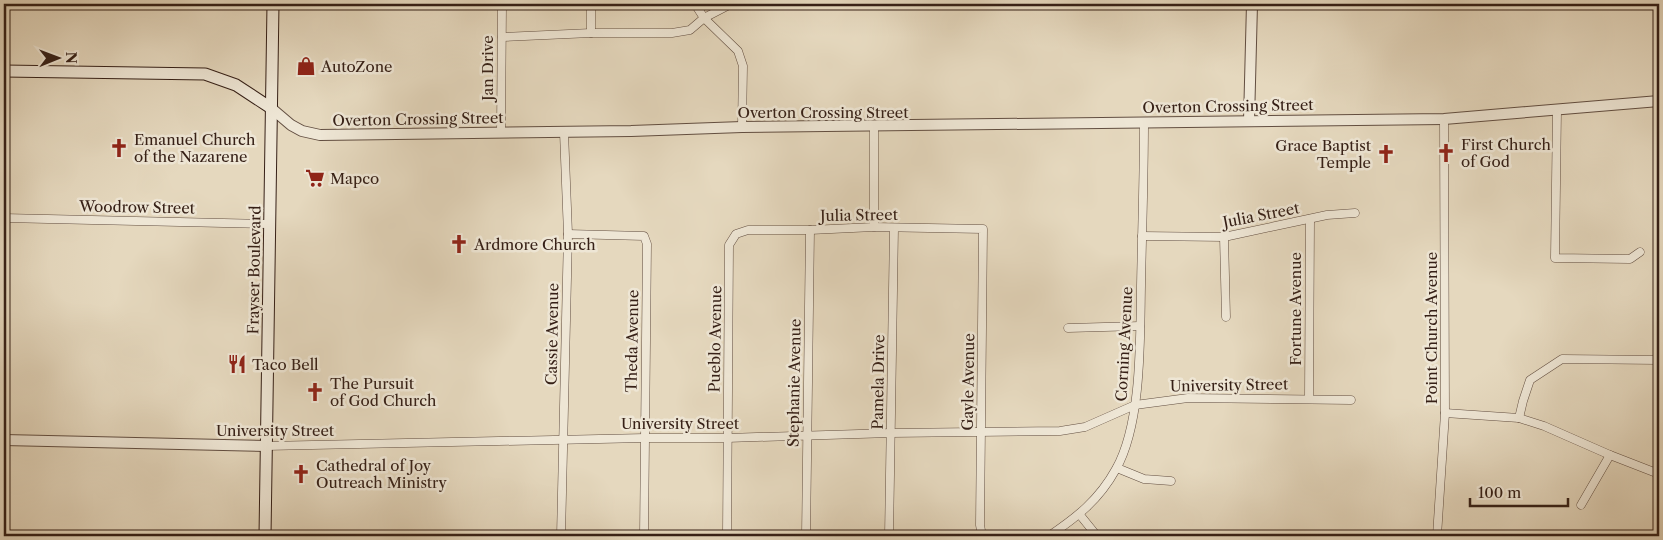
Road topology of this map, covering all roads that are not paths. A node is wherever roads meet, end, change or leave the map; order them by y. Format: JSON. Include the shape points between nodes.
{"nodes":[{"id":1,"x":273,"y":4,"type":"edge"},
{"id":2,"x":502,"y":4,"type":"edge"},
{"id":3,"x":591,"y":4,"type":"edge"},
{"id":4,"x":695,"y":4,"type":"edge"},
{"id":5,"x":731,"y":4,"type":"edge"},
{"id":6,"x":1252,"y":4,"type":"edge"},
{"id":7,"x":704,"y":18,"type":"junction"},
{"id":8,"x":591,"y":33,"type":"junction"},
{"id":9,"x":502,"y":37,"type":"junction"},
{"id":10,"x":4,"y":71,"type":"edge"},
{"id":11,"x":1659,"y":101,"type":"edge"},
{"id":12,"x":271,"y":108,"type":"junction"},
{"id":13,"x":1556,"y":110,"type":"junction"},
{"id":14,"x":1444,"y":119,"type":"junction"},
{"id":15,"x":1249,"y":121,"type":"junction"},
{"id":16,"x":1144,"y":122,"type":"junction"},
{"id":17,"x":874,"y":127,"type":"junction"},
{"id":18,"x":742,"y":128,"type":"junction"},
{"id":19,"x":501,"y":132,"type":"junction"},
{"id":20,"x":564,"y":132,"type":"junction"},
{"id":21,"x":1355,"y":212,"type":"dead end"},
{"id":22,"x":4,"y":218,"type":"edge"},
{"id":23,"x":1310,"y":219,"type":"junction"},
{"id":24,"x":270,"y":224,"type":"junction"},
{"id":25,"x":874,"y":227,"type":"junction"},
{"id":26,"x":894,"y":228,"type":"junction"},
{"id":27,"x":983,"y":229,"type":"joint"},
{"id":28,"x":810,"y":230,"type":"junction"},
{"id":29,"x":568,"y":234,"type":"junction"},
{"id":30,"x":736,"y":234,"type":"joint"},
{"id":31,"x":1142,"y":236,"type":"junction"},
{"id":32,"x":1224,"y":237,"type":"junction"},
{"id":33,"x":1640,"y":252,"type":"dead end"},
{"id":34,"x":1226,"y":317,"type":"dead end"},
{"id":35,"x":1140,"y":326,"type":"junction"},
{"id":36,"x":1068,"y":328,"type":"dead end"},
{"id":37,"x":1659,"y":360,"type":"edge"},
{"id":38,"x":1309,"y":399,"type":"junction"},
{"id":39,"x":1351,"y":400,"type":"dead end"},
{"id":40,"x":1135,"y":405,"type":"junction"},
{"id":41,"x":1445,"y":413,"type":"junction"},
{"id":42,"x":1519,"y":418,"type":"junction"},
{"id":43,"x":891,"y":432,"type":"junction"},
{"id":44,"x":981,"y":432,"type":"junction"},
{"id":45,"x":807,"y":436,"type":"junction"},
{"id":46,"x":645,"y":438,"type":"junction"},
{"id":47,"x":727,"y":438,"type":"junction"},
{"id":48,"x":4,"y":440,"type":"edge"},
{"id":49,"x":563,"y":440,"type":"junction"},
{"id":50,"x":266,"y":446,"type":"junction"},
{"id":51,"x":1610,"y":456,"type":"junction"},
{"id":52,"x":1117,"y":468,"type":"junction"},
{"id":53,"x":1659,"y":474,"type":"edge"},
{"id":54,"x":1171,"y":482,"type":"dead end"},
{"id":55,"x":1581,"y":505,"type":"dead end"},
{"id":56,"x":1080,"y":515,"type":"junction"},
{"id":57,"x":265,"y":536,"type":"edge"},
{"id":58,"x":561,"y":536,"type":"edge"},
{"id":59,"x":644,"y":536,"type":"edge"},
{"id":60,"x":727,"y":536,"type":"edge"},
{"id":61,"x":806,"y":536,"type":"edge"},
{"id":62,"x":889,"y":536,"type":"edge"},
{"id":63,"x":982,"y":536,"type":"edge"},
{"id":64,"x":1049,"y":536,"type":"edge"},
{"id":65,"x":1097,"y":536,"type":"edge"},
{"id":66,"x":1437,"y":536,"type":"edge"}],
"edges":[{"from":1,"to":12,"type":"main road","name":"Frayser Boulevard"},
{"from":2,"to":9,"type":"street","name":"Jan Drive"},
{"from":3,"to":8,"type":"street"},
{"from":4,"to":7,"type":"street"},
{"from":5,"to":7,"type":"street"},
{"from":6,"to":15,"type":"street"},
{"from":7,"to":8,"type":"street","via":[[690,30],[672,33]]},
{"from":7,"to":18,"type":"street","via":[[738,52],[743,66]]},
{"from":8,"to":9,"type":"street"},
{"from":9,"to":19,"type":"street","name":"Jan Drive"},
{"from":10,"to":12,"type":"main road","name":"Overton Crossing Street","via":[[205,74],[236,85]]},
{"from":11,"to":13,"type":"street","name":"Overton Crossing Street"},
{"from":12,"to":19,"type":"street","name":"Overton Crossing Street","via":[[291,126],[313,135]]},
{"from":12,"to":24,"type":"main road","name":"Frayser Boulevard"},
{"from":13,"to":14,"type":"street","name":"Overton Crossing Street"},
{"from":13,"to":33,"type":"street","via":[[1555,258],[1630,259]]},
{"from":14,"to":15,"type":"street","name":"Overton Crossing Street"},
{"from":14,"to":41,"type":"street","name":"Point Church Avenue"},
{"from":15,"to":16,"type":"street","name":"Overton Crossing Street"},
{"from":16,"to":17,"type":"street","name":"Overton Crossing Street"},
{"from":16,"to":31,"type":"street","name":"Corning Avenue"},
{"from":17,"to":18,"type":"street","name":"Overton Crossing Street"},
{"from":17,"to":25,"type":"street"},
{"from":18,"to":20,"type":"street","name":"Overton Crossing Street"},
{"from":19,"to":20,"type":"street","name":"Overton Crossing Street"},
{"from":20,"to":29,"type":"street","name":"Cassie Avenue"},
{"from":21,"to":23,"type":"street","name":"Julia Street"},
{"from":22,"to":24,"type":"street","name":"Woodrow Street"},
{"from":23,"to":32,"type":"street","name":"Julia Street"},
{"from":23,"to":38,"type":"street","name":"Fortune Avenue"},
{"from":24,"to":50,"type":"main road","name":"Frayser Boulevard"},
{"from":25,"to":26,"type":"street","name":"Julia Street"},
{"from":25,"to":28,"type":"street","name":"Julia Street"},
{"from":26,"to":27,"type":"street","name":"Julia Street"},
{"from":26,"to":43,"type":"street","name":"Pamela Drive"},
{"from":27,"to":44,"type":"street","name":"Gayle Avenue"},
{"from":28,"to":30,"type":"street","name":"Julia Street","via":[[748,230]]},
{"from":28,"to":45,"type":"street","name":"Stephanie Avenue"},
{"from":29,"to":46,"type":"street","name":"Theda Avenue","via":[[644,236],[647,244]]},
{"from":29,"to":49,"type":"street","name":"Cassie Avenue"},
{"from":30,"to":47,"type":"street","name":"Pueblo Avenue","via":[[729,245]]},
{"from":31,"to":32,"type":"street","name":"Julia Street"},
{"from":31,"to":35,"type":"street","name":"Corning Avenue"},
{"from":32,"to":34,"type":"street"},
{"from":35,"to":36,"type":"street"},
{"from":35,"to":40,"type":"street","name":"Corning Avenue"},
{"from":37,"to":42,"type":"street","via":[[1562,359],[1530,380]]},
{"from":38,"to":39,"type":"street","name":"University Street"},
{"from":38,"to":40,"type":"street","name":"University Street","via":[[1188,398]]},
{"from":40,"to":44,"type":"street","name":"University Street","via":[[1085,427],[1060,431]]},
{"from":40,"to":52,"type":"street","name":"Corning Avenue","via":[[1128,440]]},
{"from":41,"to":42,"type":"street"},
{"from":41,"to":66,"type":"street","name":"Point Church Avenue"},
{"from":42,"to":51,"type":"street"},
{"from":43,"to":44,"type":"street","name":"University Street"},
{"from":43,"to":45,"type":"street","name":"University Street"},
{"from":43,"to":62,"type":"street","name":"Pamela Drive"},
{"from":44,"to":63,"type":"street","name":"Gayle Avenue"},
{"from":45,"to":47,"type":"street","name":"University Street"},
{"from":45,"to":61,"type":"street","name":"Stephanie Avenue"},
{"from":46,"to":47,"type":"street","name":"University Street"},
{"from":46,"to":49,"type":"street","name":"University Street"},
{"from":46,"to":59,"type":"street","name":"Theda Avenue"},
{"from":47,"to":60,"type":"street","name":"Pueblo Avenue"},
{"from":48,"to":50,"type":"street","name":"University Street"},
{"from":49,"to":50,"type":"street","name":"University Street"},
{"from":49,"to":58,"type":"street","name":"Cassie Avenue"},
{"from":50,"to":57,"type":"main road","name":"Frayser Boulevard"},
{"from":51,"to":53,"type":"street"},
{"from":51,"to":55,"type":"street"},
{"from":52,"to":54,"type":"street","via":[[1144,479]]},
{"from":52,"to":56,"type":"street","name":"Corning Avenue","via":[[1101,493]]},
{"from":56,"to":64,"type":"street","name":"Corning Avenue"},
{"from":56,"to":65,"type":"street"}]}
